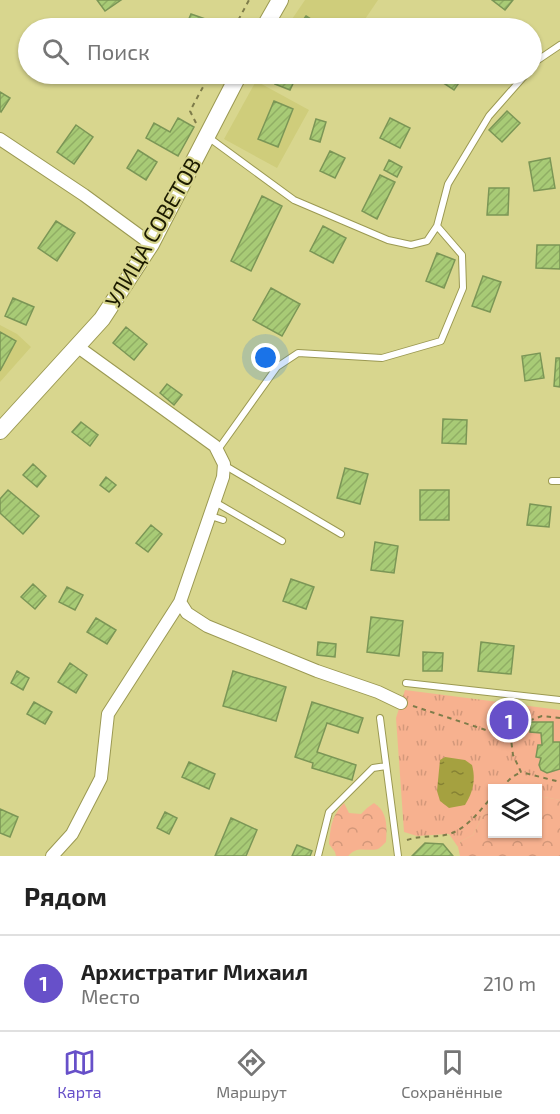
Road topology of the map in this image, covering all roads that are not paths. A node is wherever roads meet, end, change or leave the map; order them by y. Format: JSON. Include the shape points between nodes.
{"nodes":[{"id":1,"x":279,"y":1,"type":"edge"},
{"id":2,"x":270,"y":18,"type":"edge"},
{"id":3,"x":560,"y":45,"type":"edge"},
{"id":4,"x":542,"y":58,"type":"edge"},
{"id":5,"x":233,"y":84,"type":"edge"},
{"id":6,"x":517,"y":84,"type":"edge"},
{"id":7,"x":203,"y":132,"type":"junction"},
{"id":8,"x":0,"y":138,"type":"edge"},
{"id":9,"x":437,"y":226,"type":"junction"},
{"id":10,"x":151,"y":244,"type":"junction"},
{"id":11,"x":78,"y":347,"type":"junction"},
{"id":12,"x":0,"y":431,"type":"edge"},
{"id":13,"x":217,"y":451,"type":"junction"},
{"id":14,"x":224,"y":464,"type":"junction"},
{"id":15,"x":552,"y":481,"type":"dead end"},
{"id":16,"x":560,"y":481,"type":"edge"},
{"id":17,"x":215,"y":502,"type":"junction"},
{"id":18,"x":211,"y":516,"type":"junction"},
{"id":19,"x":223,"y":520,"type":"dead end"},
{"id":20,"x":341,"y":534,"type":"dead end"},
{"id":21,"x":282,"y":541,"type":"dead end"},
{"id":22,"x":180,"y":602,"type":"junction"},
{"id":23,"x":406,"y":683,"type":"dead end"},
{"id":24,"x":560,"y":700,"type":"edge"},
{"id":25,"x":401,"y":703,"type":"road end"},
{"id":26,"x":380,"y":718,"type":"dead end"},
{"id":27,"x":386,"y":766,"type":"junction"},
{"id":28,"x":52,"y":856,"type":"edge"},
{"id":29,"x":318,"y":856,"type":"edge"},
{"id":30,"x":398,"y":856,"type":"edge"}],
"edges":[{"from":1,"to":2,"type":"main road"},
{"from":3,"to":4,"type":"lane"},
{"from":5,"to":7,"type":"main road","name":"УЛИЦА СОВЕТОВ"},
{"from":6,"to":9,"type":"lane","via":[[489,116],[448,184]]},
{"from":7,"to":9,"type":"lane","via":[[294,200],[388,240],[411,245],[427,241]]},
{"from":7,"to":10,"type":"main road","name":"УЛИЦА СОВЕТОВ"},
{"from":8,"to":10,"type":"street"},
{"from":9,"to":13,"type":"lane","via":[[462,255],[463,288],[441,341],[382,358],[297,353],[277,367]]},
{"from":10,"to":11,"type":"main road","name":"УЛИЦА СОВЕТОВ","via":[[102,319]]},
{"from":11,"to":12,"type":"main road","name":"УЛИЦА СОВЕТОВ"},
{"from":11,"to":13,"type":"street"},
{"from":13,"to":14,"type":"street"},
{"from":14,"to":17,"type":"street"},
{"from":14,"to":20,"type":"lane"},
{"from":15,"to":16,"type":"lane"},
{"from":17,"to":18,"type":"street"},
{"from":17,"to":21,"type":"lane"},
{"from":18,"to":19,"type":"lane"},
{"from":18,"to":22,"type":"street"},
{"from":22,"to":25,"type":"street","via":[[187,613],[207,626]]},
{"from":22,"to":28,"type":"street","via":[[108,714],[101,778],[72,834]]},
{"from":23,"to":24,"type":"lane"},
{"from":26,"to":27,"type":"lane"},
{"from":27,"to":29,"type":"lane","via":[[373,768],[329,812]]},
{"from":27,"to":30,"type":"lane"}]}
